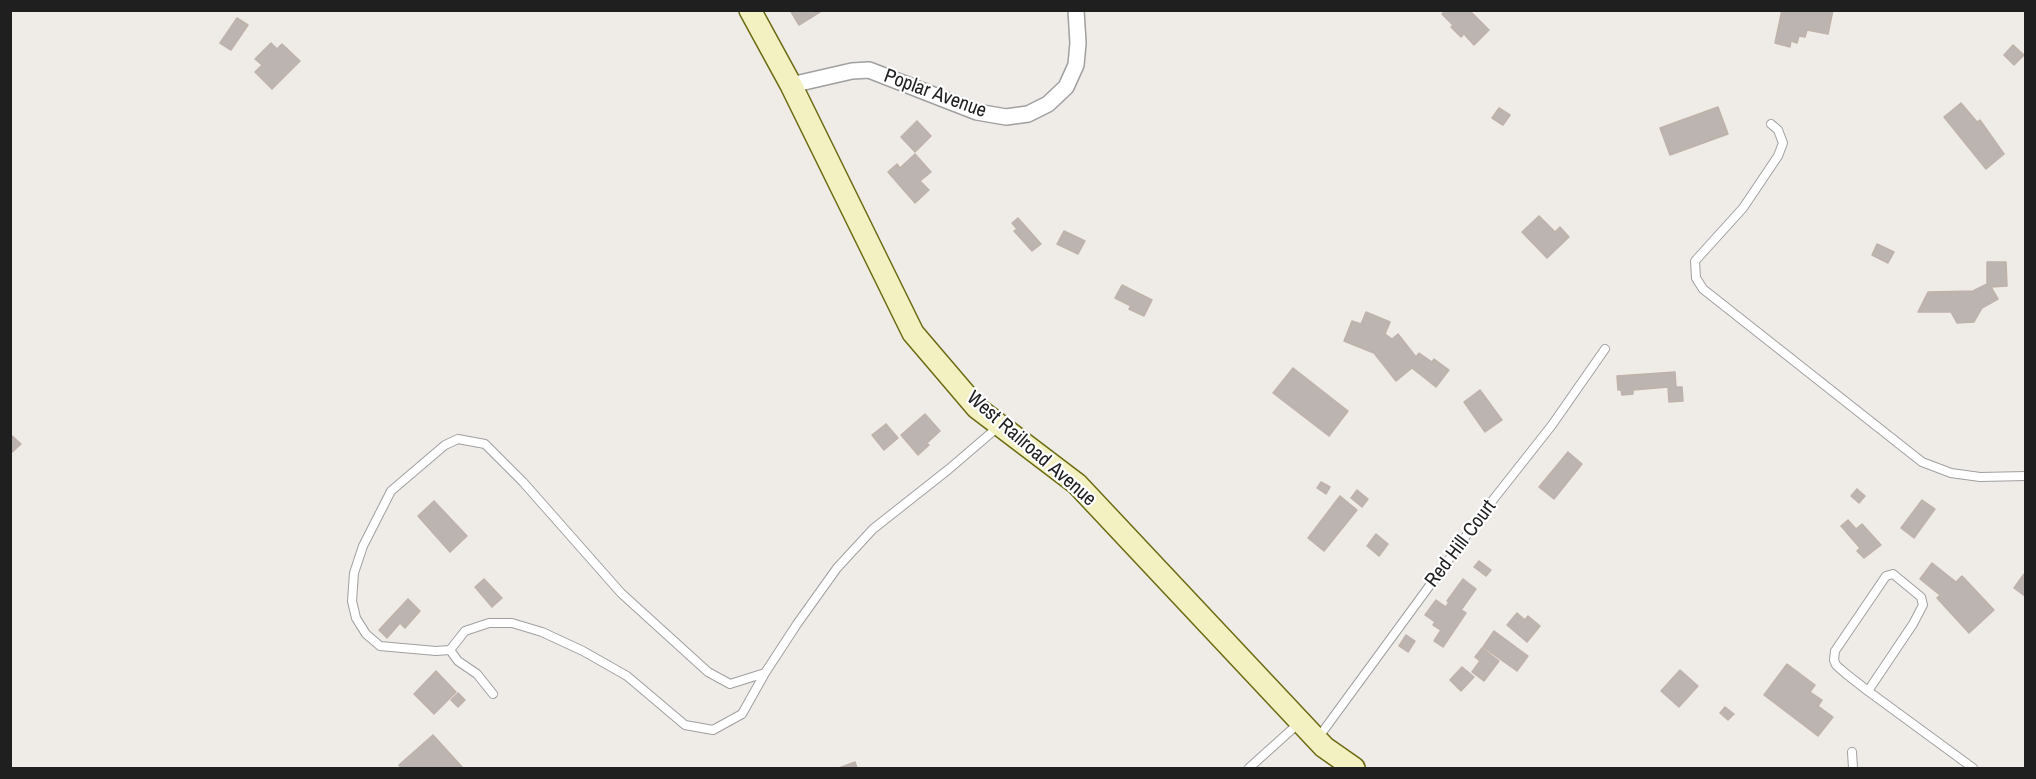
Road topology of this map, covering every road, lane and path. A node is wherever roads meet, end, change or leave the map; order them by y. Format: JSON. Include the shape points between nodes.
{"nodes":[{"id":1,"x":750,"y":10,"type":"edge"},
{"id":2,"x":1076,"y":10,"type":"edge"},
{"id":3,"x":790,"y":85,"type":"junction"},
{"id":4,"x":1771,"y":124,"type":"dead end"},
{"id":5,"x":1605,"y":350,"type":"dead end"},
{"id":6,"x":999,"y":426,"type":"junction"},
{"id":7,"x":2025,"y":476,"type":"edge"},
{"id":8,"x":450,"y":650,"type":"junction"},
{"id":9,"x":765,"y":673,"type":"junction"},
{"id":10,"x":1868,"y":691,"type":"junction"},
{"id":11,"x":493,"y":694,"type":"dead end"},
{"id":12,"x":1300,"y":722,"type":"junction"},
{"id":13,"x":1317,"y":739,"type":"junction"},
{"id":14,"x":1852,"y":753,"type":"dead end"},
{"id":15,"x":1249,"y":768,"type":"edge"},
{"id":16,"x":1354,"y":768,"type":"edge"},
{"id":17,"x":1853,"y":768,"type":"edge"},
{"id":18,"x":1973,"y":768,"type":"edge"}],
"edges":[{"from":1,"to":3,"type":"main road","name":"West Railroad Avenue"},
{"from":2,"to":3,"type":"street","name":"Poplar Avenue","via":[[1076,65],[1066,87],[1048,104],[1028,114],[1006,117],[977,112],[869,70]]},
{"from":3,"to":6,"type":"main road","name":"West Railroad Avenue","via":[[913,333],[977,408]]},
{"from":4,"to":7,"type":"lane","via":[[1783,143],[1778,156],[1743,208],[1695,261],[1696,278],[1703,289],[1922,462],[1951,473],[1980,477]]},
{"from":5,"to":13,"type":"lane","name":"Red Hill Court"},
{"from":6,"to":9,"type":"lane","via":[[873,529],[837,568]]},
{"from":6,"to":12,"type":"main road","name":"West Railroad Avenue","via":[[1077,484]]},
{"from":8,"to":9,"type":"lane","via":[[465,631],[489,623],[512,623],[542,632],[627,676],[685,725],[713,730],[742,714]]},
{"from":8,"to":9,"type":"lane","via":[[380,646],[356,618],[352,601],[360,555],[391,491],[445,445],[458,439],[484,444],[524,482],[621,592],[708,672],[730,684]]},
{"from":8,"to":11,"type":"lane"},
{"from":10,"to":10,"type":"lane","via":[[1836,665],[1833,656],[1886,576],[1893,574],[1921,597],[1923,605]]},
{"from":10,"to":18,"type":"lane"},
{"from":12,"to":13,"type":"main road","name":"West Railroad Avenue"},
{"from":12,"to":15,"type":"lane"},
{"from":13,"to":16,"type":"main road","name":"West Railroad Avenue"},
{"from":14,"to":17,"type":"lane"}]}
